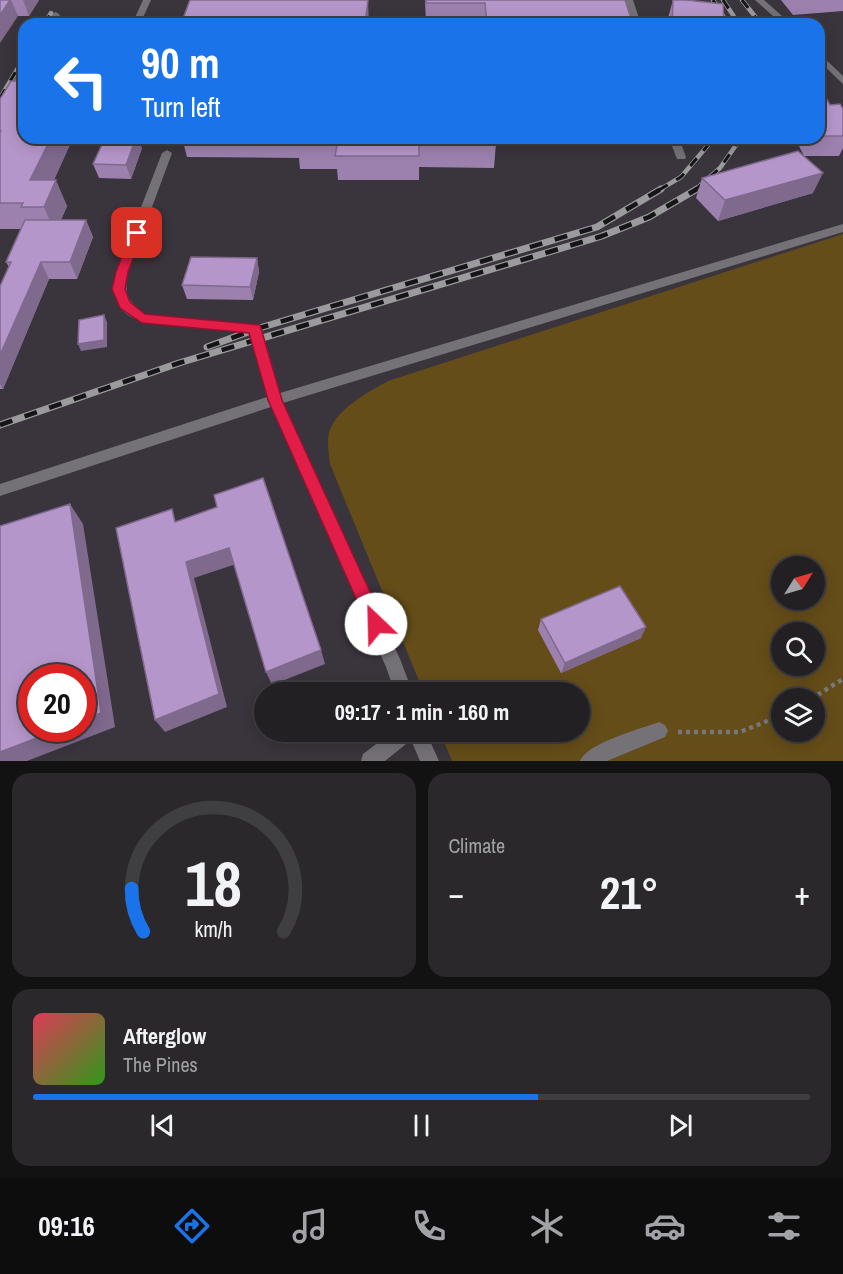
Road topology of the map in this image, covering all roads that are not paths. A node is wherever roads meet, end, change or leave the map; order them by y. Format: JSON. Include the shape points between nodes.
{"nodes":[{"id":1,"x":147,"y":0,"type":"edge"},
{"id":2,"x":629,"y":0,"type":"edge"},
{"id":3,"x":759,"y":0,"type":"edge"},
{"id":4,"x":56,"y":15,"type":"dead end"},
{"id":5,"x":54,"y":18,"type":"edge"},
{"id":6,"x":139,"y":18,"type":"edge"},
{"id":7,"x":635,"y":18,"type":"edge"},
{"id":8,"x":780,"y":18,"type":"edge"},
{"id":9,"x":825,"y":62,"type":"edge"},
{"id":10,"x":18,"y":81,"type":"edge"},
{"id":11,"x":843,"y":81,"type":"edge"},
{"id":12,"x":0,"y":112,"type":"edge"},
{"id":13,"x":676,"y":144,"type":"edge"},
{"id":14,"x":167,"y":153,"type":"dead end"},
{"id":15,"x":681,"y":157,"type":"dead end"},
{"id":16,"x":843,"y":228,"type":"edge"},
{"id":17,"x":275,"y":400,"type":"junction"},
{"id":18,"x":0,"y":490,"type":"edge"},
{"id":19,"x":400,"y":682,"type":"edge"},
{"id":20,"x":659,"y":731,"type":"road end"},
{"id":21,"x":394,"y":742,"type":"edge"},
{"id":22,"x":421,"y":742,"type":"edge"},
{"id":23,"x":370,"y":761,"type":"edge"},
{"id":24,"x":430,"y":761,"type":"edge"},
{"id":25,"x":589,"y":761,"type":"edge"}],
"edges":[{"from":1,"to":6,"type":"lane"},
{"from":2,"to":7,"type":"lane"},
{"from":3,"to":8,"type":"lane"},
{"from":4,"to":5,"type":"lane"},
{"from":9,"to":11,"type":"lane"},
{"from":10,"to":12,"type":"lane"},
{"from":13,"to":15,"type":"lane"},
{"from":14,"to":17,"type":"lane","via":[[118,289],[125,305],[142,318],[256,329]]},
{"from":16,"to":17,"type":"lane"},
{"from":17,"to":18,"type":"lane"},
{"from":17,"to":19,"type":"lane"},
{"from":20,"to":25,"type":"lane"},
{"from":21,"to":23,"type":"lane"},
{"from":22,"to":24,"type":"lane"}]}
